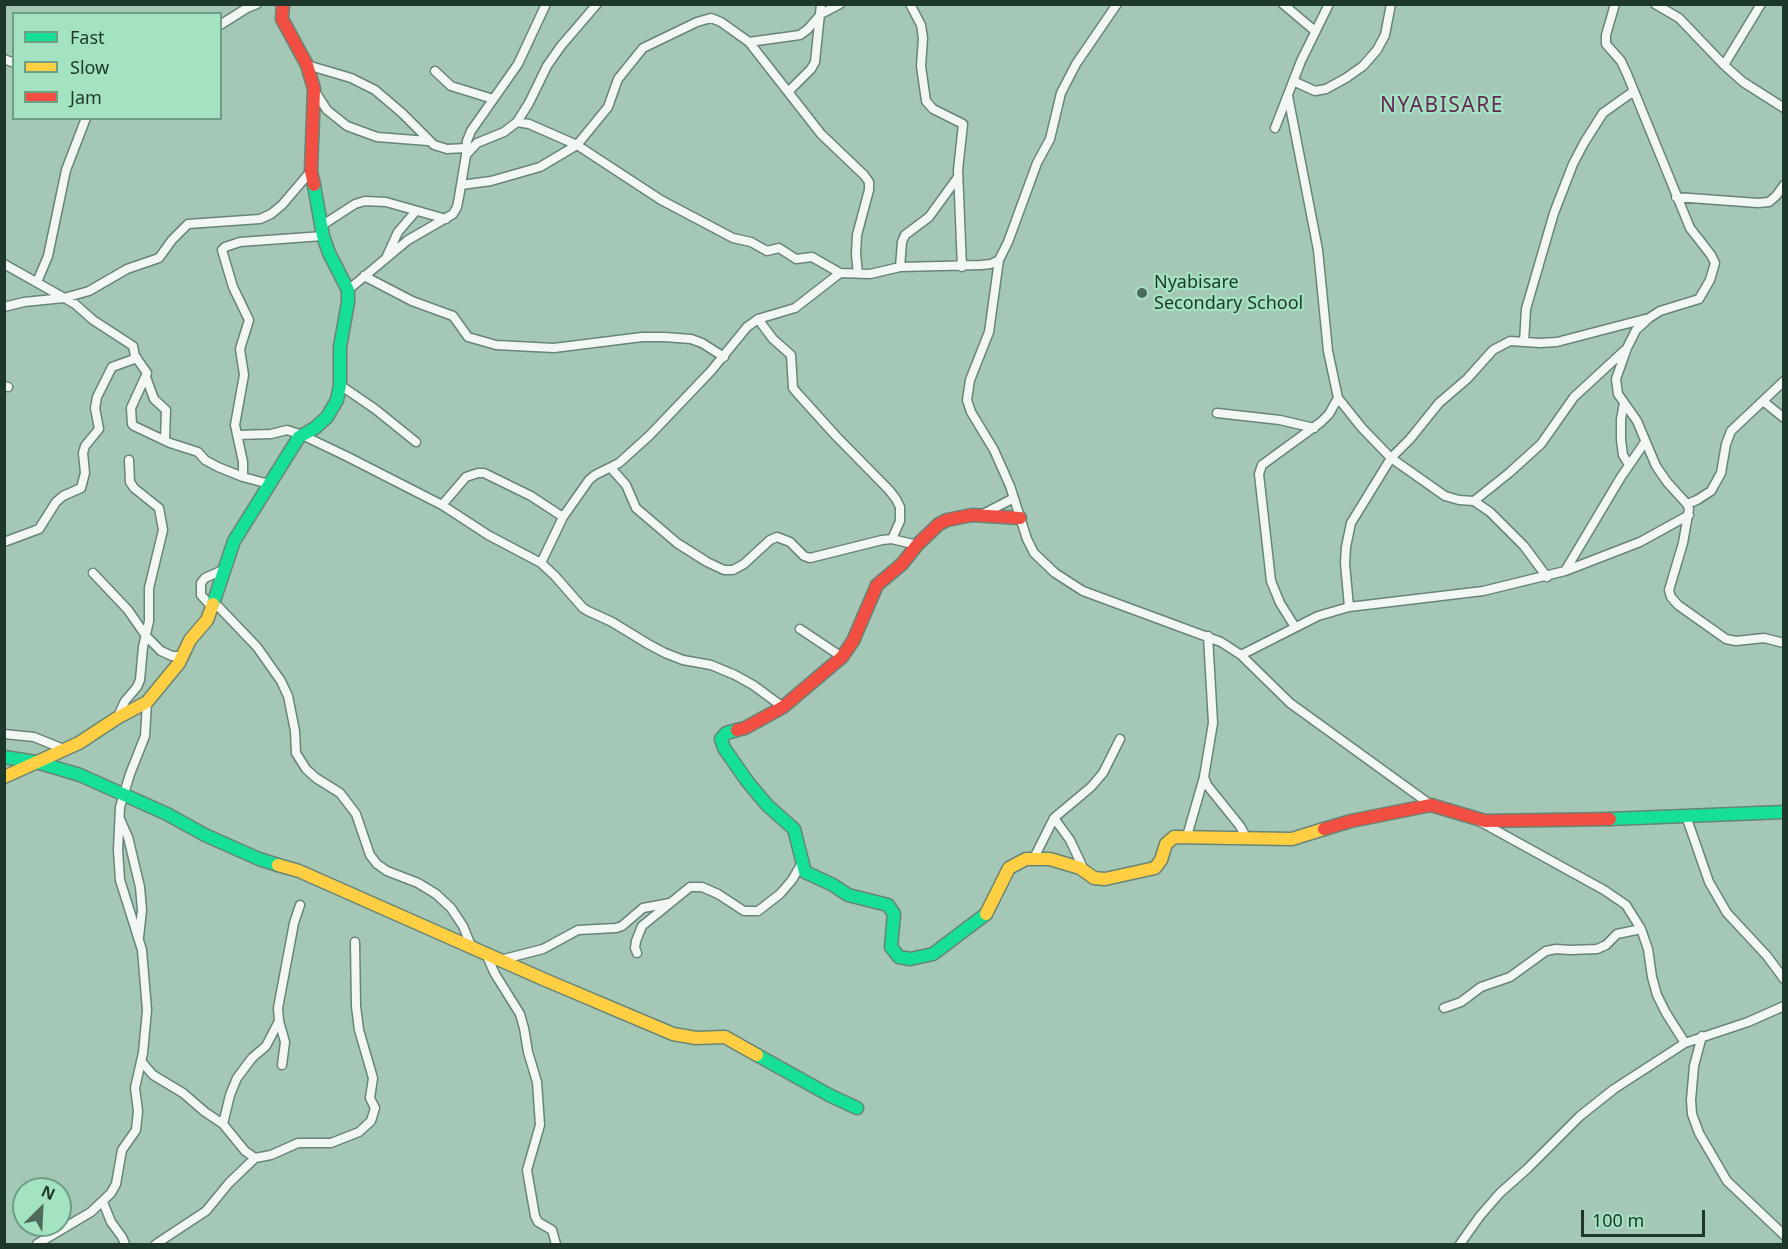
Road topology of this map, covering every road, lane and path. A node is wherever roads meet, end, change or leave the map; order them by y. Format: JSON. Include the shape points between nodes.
{"nodes":[{"id":1,"x":257,"y":4,"type":"edge"},
{"id":2,"x":283,"y":4,"type":"edge"},
{"id":3,"x":546,"y":4,"type":"edge"},
{"id":4,"x":597,"y":4,"type":"edge"},
{"id":5,"x":840,"y":4,"type":"edge"},
{"id":6,"x":910,"y":4,"type":"edge"},
{"id":7,"x":1117,"y":4,"type":"edge"},
{"id":8,"x":1283,"y":4,"type":"edge"},
{"id":9,"x":1329,"y":4,"type":"edge"},
{"id":10,"x":1391,"y":4,"type":"edge"},
{"id":11,"x":1615,"y":4,"type":"edge"},
{"id":12,"x":1655,"y":4,"type":"edge"},
{"id":13,"x":1761,"y":4,"type":"edge"},
{"id":14,"x":821,"y":9,"type":"edge"},
{"id":15,"x":222,"y":24,"type":"edge"},
{"id":16,"x":1315,"y":31,"type":"junction"},
{"id":17,"x":749,"y":42,"type":"junction"},
{"id":18,"x":307,"y":65,"type":"junction"},
{"id":19,"x":1724,"y":65,"type":"junction"},
{"id":20,"x":435,"y":71,"type":"dead end"},
{"id":21,"x":1293,"y":81,"type":"junction"},
{"id":22,"x":314,"y":89,"type":"junction"},
{"id":23,"x":1634,"y":91,"type":"junction"},
{"id":24,"x":788,"y":92,"type":"junction"},
{"id":25,"x":1288,"y":96,"type":"junction"},
{"id":26,"x":493,"y":99,"type":"junction"},
{"id":27,"x":1784,"y":108,"type":"edge"},
{"id":28,"x":85,"y":120,"type":"edge"},
{"id":29,"x":517,"y":122,"type":"junction"},
{"id":30,"x":1275,"y":128,"type":"dead end"},
{"id":31,"x":428,"y":141,"type":"junction"},
{"id":32,"x":577,"y":145,"type":"junction"},
{"id":33,"x":466,"y":152,"type":"junction"},
{"id":34,"x":311,"y":171,"type":"junction"},
{"id":35,"x":958,"y":177,"type":"junction"},
{"id":36,"x":461,"y":185,"type":"junction"},
{"id":37,"x":1784,"y":186,"type":"edge"},
{"id":38,"x":1676,"y":197,"type":"junction"},
{"id":39,"x":416,"y":211,"type":"junction"},
{"id":40,"x":446,"y":219,"type":"junction"},
{"id":41,"x":322,"y":231,"type":"junction"},
{"id":42,"x":387,"y":256,"type":"junction"},
{"id":43,"x":999,"y":260,"type":"junction"},
{"id":44,"x":4,"y":264,"type":"edge"},
{"id":45,"x":900,"y":267,"type":"junction"},
{"id":46,"x":962,"y":267,"type":"junction"},
{"id":47,"x":840,"y":273,"type":"junction"},
{"id":48,"x":858,"y":274,"type":"junction"},
{"id":49,"x":364,"y":276,"type":"junction"},
{"id":50,"x":37,"y":282,"type":"junction"},
{"id":51,"x":348,"y":290,"type":"junction"},
{"id":52,"x":64,"y":298,"type":"junction"},
{"id":53,"x":4,"y":307,"type":"edge"},
{"id":54,"x":1648,"y":318,"type":"junction"},
{"id":55,"x":758,"y":319,"type":"junction"},
{"id":56,"x":1524,"y":342,"type":"junction"},
{"id":57,"x":1627,"y":348,"type":"junction"},
{"id":58,"x":724,"y":357,"type":"junction"},
{"id":59,"x":137,"y":358,"type":"junction"},
{"id":60,"x":146,"y":377,"type":"junction"},
{"id":61,"x":1784,"y":381,"type":"edge"},
{"id":62,"x":340,"y":386,"type":"junction"},
{"id":63,"x":1338,"y":398,"type":"junction"},
{"id":64,"x":1763,"y":401,"type":"junction"},
{"id":65,"x":1624,"y":403,"type":"junction"},
{"id":66,"x":1217,"y":413,"type":"dead end"},
{"id":67,"x":1784,"y":418,"type":"edge"},
{"id":68,"x":1314,"y":428,"type":"junction"},
{"id":69,"x":237,"y":435,"type":"junction"},
{"id":70,"x":302,"y":435,"type":"junction"},
{"id":71,"x":165,"y":440,"type":"junction"},
{"id":72,"x":416,"y":442,"type":"dead end"},
{"id":73,"x":1645,"y":442,"type":"junction"},
{"id":74,"x":1391,"y":458,"type":"junction"},
{"id":75,"x":129,"y":460,"type":"dead end"},
{"id":76,"x":1629,"y":465,"type":"junction"},
{"id":77,"x":611,"y":468,"type":"junction"},
{"id":78,"x":243,"y":477,"type":"junction"},
{"id":79,"x":269,"y":484,"type":"junction"},
{"id":80,"x":1014,"y":498,"type":"junction"},
{"id":81,"x":1474,"y":501,"type":"junction"},
{"id":82,"x":1687,"y":504,"type":"junction"},
{"id":83,"x":442,"y":505,"type":"junction"},
{"id":84,"x":983,"y":515,"type":"junction"},
{"id":85,"x":1689,"y":515,"type":"junction"},
{"id":86,"x":563,"y":517,"type":"junction"},
{"id":87,"x":1020,"y":518,"type":"junction"},
{"id":88,"x":892,"y":539,"type":"junction"},
{"id":89,"x":4,"y":542,"type":"edge"},
{"id":90,"x":917,"y":545,"type":"junction"},
{"id":91,"x":541,"y":563,"type":"junction"},
{"id":92,"x":223,"y":570,"type":"junction"},
{"id":93,"x":1565,"y":571,"type":"junction"},
{"id":94,"x":93,"y":573,"type":"dead end"},
{"id":95,"x":1547,"y":577,"type":"junction"},
{"id":96,"x":213,"y":605,"type":"junction"},
{"id":97,"x":1349,"y":607,"type":"junction"},
{"id":98,"x":1295,"y":627,"type":"junction"},
{"id":99,"x":800,"y":629,"type":"dead end"},
{"id":100,"x":146,"y":636,"type":"junction"},
{"id":101,"x":1208,"y":636,"type":"junction"},
{"id":102,"x":1784,"y":643,"type":"edge"},
{"id":103,"x":183,"y":656,"type":"junction"},
{"id":104,"x":1241,"y":656,"type":"junction"},
{"id":105,"x":842,"y":657,"type":"junction"},
{"id":106,"x":147,"y":702,"type":"junction"},
{"id":107,"x":783,"y":707,"type":"junction"},
{"id":108,"x":117,"y":718,"type":"junction"},
{"id":109,"x":4,"y":734,"type":"edge"},
{"id":110,"x":1120,"y":739,"type":"dead end"},
{"id":111,"x":66,"y":750,"type":"junction"},
{"id":112,"x":4,"y":757,"type":"edge"},
{"id":113,"x":36,"y":762,"type":"junction"},
{"id":114,"x":4,"y":777,"type":"edge"},
{"id":115,"x":1204,"y":777,"type":"junction"},
{"id":116,"x":123,"y":793,"type":"junction"},
{"id":117,"x":1431,"y":805,"type":"junction"},
{"id":118,"x":1784,"y":812,"type":"edge"},
{"id":119,"x":1686,"y":816,"type":"junction"},
{"id":120,"x":119,"y":818,"type":"junction"},
{"id":121,"x":1054,"y":818,"type":"junction"},
{"id":122,"x":1473,"y":818,"type":"junction"},
{"id":123,"x":1187,"y":836,"type":"junction"},
{"id":124,"x":1246,"y":837,"type":"junction"},
{"id":125,"x":1034,"y":858,"type":"junction"},
{"id":126,"x":802,"y":863,"type":"junction"},
{"id":127,"x":1086,"y":872,"type":"junction"},
{"id":128,"x":670,"y":903,"type":"junction"},
{"id":129,"x":300,"y":905,"type":"dead end"},
{"id":130,"x":1641,"y":928,"type":"junction"},
{"id":131,"x":139,"y":939,"type":"junction"},
{"id":132,"x":355,"y":942,"type":"dead end"},
{"id":133,"x":472,"y":948,"type":"junction"},
{"id":134,"x":637,"y":953,"type":"dead end"},
{"id":135,"x":486,"y":954,"type":"junction"},
{"id":136,"x":500,"y":960,"type":"junction"},
{"id":137,"x":1784,"y":979,"type":"edge"},
{"id":138,"x":1784,"y":1006,"type":"edge"},
{"id":139,"x":1444,"y":1008,"type":"dead end"},
{"id":140,"x":279,"y":1021,"type":"junction"},
{"id":141,"x":1702,"y":1036,"type":"junction"},
{"id":142,"x":1685,"y":1043,"type":"junction"},
{"id":143,"x":141,"y":1061,"type":"junction"},
{"id":144,"x":282,"y":1065,"type":"dead end"},
{"id":145,"x":857,"y":1108,"type":"dead end"},
{"id":146,"x":223,"y":1124,"type":"junction"},
{"id":147,"x":255,"y":1158,"type":"junction"},
{"id":148,"x":103,"y":1202,"type":"junction"},
{"id":149,"x":1784,"y":1235,"type":"edge"},
{"id":150,"x":37,"y":1245,"type":"edge"},
{"id":151,"x":125,"y":1245,"type":"edge"},
{"id":152,"x":156,"y":1245,"type":"edge"},
{"id":153,"x":556,"y":1245,"type":"edge"},
{"id":154,"x":1461,"y":1245,"type":"edge"}],
"edges":[{"from":1,"to":15,"type":"street"},
{"from":2,"to":18,"type":"street","via":[[282,19]]},
{"from":3,"to":26,"type":"street","via":[[518,64]]},
{"from":4,"to":29,"type":"street","via":[[547,66]]},
{"from":5,"to":14,"type":"street"},
{"from":6,"to":35,"type":"street","via":[[921,25],[926,101],[933,109],[963,124]]},
{"from":7,"to":43,"type":"street","via":[[1060,93],[1050,139]]},
{"from":8,"to":16,"type":"street"},
{"from":9,"to":16,"type":"street"},
{"from":10,"to":21,"type":"street","via":[[1385,35],[1363,66],[1326,89],[1315,91]]},
{"from":11,"to":23,"type":"street","via":[[1605,41],[1621,61]]},
{"from":12,"to":19,"type":"street","via":[[1679,18]]},
{"from":13,"to":19,"type":"street"},
{"from":14,"to":17,"type":"street","via":[[800,35]]},
{"from":14,"to":24,"type":"street","via":[[815,62]]},
{"from":16,"to":21,"type":"street"},
{"from":17,"to":24,"type":"street"},
{"from":17,"to":32,"type":"street","via":[[711,18],[651,43],[621,73],[608,107]]},
{"from":18,"to":22,"type":"street"},
{"from":18,"to":31,"type":"street","via":[[375,90]]},
{"from":19,"to":27,"type":"street"},
{"from":20,"to":26,"type":"street","via":[[451,86]]},
{"from":21,"to":25,"type":"street"},
{"from":22,"to":31,"type":"street","via":[[327,110],[347,126],[376,137]]},
{"from":22,"to":34,"type":"street"},
{"from":23,"to":38,"type":"street"},
{"from":23,"to":56,"type":"street","via":[[1603,113],[1573,164],[1526,309]]},
{"from":24,"to":48,"type":"street","via":[[821,134],[869,182],[857,235]]},
{"from":25,"to":30,"type":"street"},
{"from":25,"to":63,"type":"street","via":[[1318,250],[1328,351]]},
{"from":26,"to":33,"type":"street","via":[[471,130]]},
{"from":28,"to":50,"type":"street","via":[[66,170],[48,256]]},
{"from":29,"to":32,"type":"street"},
{"from":29,"to":33,"type":"street"},
{"from":31,"to":33,"type":"street"},
{"from":32,"to":36,"type":"street","via":[[540,167]]},
{"from":32,"to":47,"type":"street","via":[[661,200],[733,238],[767,251],[779,248],[796,259],[812,257]]},
{"from":33,"to":36,"type":"street"},
{"from":34,"to":41,"type":"street"},
{"from":34,"to":52,"type":"street","via":[[271,214],[248,221],[188,224],[159,258],[127,269],[89,291]]},
{"from":35,"to":45,"type":"street","via":[[929,218],[905,235]]},
{"from":35,"to":46,"type":"street"},
{"from":36,"to":40,"type":"street","via":[[457,207]]},
{"from":37,"to":38,"type":"street","via":[[1769,202]]},
{"from":38,"to":54,"type":"street","via":[[1690,228],[1711,255],[1714,270],[1698,300]]},
{"from":39,"to":40,"type":"street"},
{"from":39,"to":41,"type":"street","via":[[386,202],[365,201],[355,204]]},
{"from":39,"to":42,"type":"street","via":[[398,232]]},
{"from":40,"to":42,"type":"street"},
{"from":41,"to":51,"type":"street"},
{"from":41,"to":69,"type":"street","via":[[240,242],[222,250],[233,287],[249,320],[240,349],[244,375],[236,414]]},
{"from":42,"to":49,"type":"street"},
{"from":43,"to":46,"type":"street"},
{"from":43,"to":80,"type":"street","via":[[989,332],[970,380],[967,400]]},
{"from":44,"to":50,"type":"street"},
{"from":45,"to":46,"type":"street"},
{"from":45,"to":48,"type":"street"},
{"from":47,"to":48,"type":"street"},
{"from":47,"to":55,"type":"street","via":[[795,308]]},
{"from":49,"to":51,"type":"street"},
{"from":49,"to":58,"type":"street","via":[[412,301],[453,316],[468,337],[495,345],[554,348],[664,337],[692,339]]},
{"from":50,"to":52,"type":"street"},
{"from":51,"to":62,"type":"street","via":[[340,347]]},
{"from":52,"to":53,"type":"street"},
{"from":52,"to":59,"type":"street","via":[[131,343]]},
{"from":54,"to":56,"type":"street","via":[[1557,342]]},
{"from":54,"to":57,"type":"street"},
{"from":55,"to":58,"type":"street"},
{"from":55,"to":88,"type":"street","via":[[791,355],[793,388],[896,499],[900,521]]},
{"from":56,"to":74,"type":"street","via":[[1510,341],[1493,350]]},
{"from":57,"to":65,"type":"street","via":[[1615,385]]},
{"from":57,"to":81,"type":"street","via":[[1574,397],[1541,444]]},
{"from":58,"to":77,"type":"street","via":[[631,454]]},
{"from":59,"to":60,"type":"street","via":[[146,369]]},
{"from":59,"to":89,"type":"street","via":[[112,367],[97,397],[99,429],[82,453],[85,473],[81,488],[56,502],[39,528]]},
{"from":60,"to":71,"type":"street","via":[[154,399],[166,410]]},
{"from":60,"to":71,"type":"street","via":[[130,408],[132,424]]},
{"from":61,"to":64,"type":"street"},
{"from":62,"to":70,"type":"street","via":[[327,417]]},
{"from":62,"to":72,"type":"street"},
{"from":63,"to":68,"type":"street"},
{"from":63,"to":74,"type":"street"},
{"from":64,"to":67,"type":"street"},
{"from":64,"to":82,"type":"street","via":[[1731,431],[1721,473],[1711,492]]},
{"from":65,"to":73,"type":"street"},
{"from":65,"to":76,"type":"street","via":[[1621,440]]},
{"from":66,"to":68,"type":"street"},
{"from":68,"to":98,"type":"street","via":[[1262,465],[1259,474],[1270,581]]},
{"from":69,"to":70,"type":"street","via":[[287,430]]},
{"from":69,"to":78,"type":"street"},
{"from":70,"to":79,"type":"street"},
{"from":70,"to":83,"type":"street"},
{"from":71,"to":78,"type":"street","via":[[198,452],[209,464]]},
{"from":73,"to":76,"type":"street"},
{"from":73,"to":82,"type":"street","via":[[1656,466]]},
{"from":74,"to":81,"type":"street","via":[[1445,496]]},
{"from":74,"to":97,"type":"street","via":[[1348,533],[1345,563]]},
{"from":75,"to":100,"type":"street","via":[[134,488],[159,508],[163,518],[162,540],[149,588]]},
{"from":76,"to":93,"type":"street"},
{"from":77,"to":86,"type":"street","via":[[589,480]]},
{"from":77,"to":88,"type":"street","via":[[642,513],[677,543],[724,570],[744,564],[774,537],[785,539],[804,556],[813,558]]},
{"from":78,"to":79,"type":"street"},
{"from":79,"to":92,"type":"street","via":[[234,541]]},
{"from":80,"to":84,"type":"street"},
{"from":80,"to":87,"type":"street"},
{"from":81,"to":95,"type":"street","via":[[1524,546]]},
{"from":82,"to":85,"type":"street"},
{"from":83,"to":86,"type":"street","via":[[466,477],[483,473]]},
{"from":83,"to":91,"type":"street"},
{"from":84,"to":87,"type":"street"},
{"from":84,"to":90,"type":"street","via":[[943,521]]},
{"from":85,"to":93,"type":"street","via":[[1640,542]]},
{"from":85,"to":102,"type":"street","via":[[1669,590],[1671,597],[1726,639],[1764,638]]},
{"from":86,"to":91,"type":"street"},
{"from":87,"to":101,"type":"street","via":[[1034,553],[1083,591]]},
{"from":88,"to":90,"type":"street"},
{"from":90,"to":105,"type":"street","via":[[877,585]]},
{"from":91,"to":107,"type":"street","via":[[588,611],[665,653],[735,675]]},
{"from":92,"to":96,"type":"street"},
{"from":92,"to":96,"type":"street","via":[[201,583],[201,595]]},
{"from":93,"to":95,"type":"street"},
{"from":94,"to":100,"type":"street"},
{"from":95,"to":97,"type":"street","via":[[1483,591]]},
{"from":96,"to":103,"type":"street"},
{"from":96,"to":133,"type":"street","via":[[257,647],[281,681],[288,696],[296,753],[316,778],[340,793],[352,808],[370,855],[387,871],[436,894],[451,908]]},
{"from":97,"to":98,"type":"street"},
{"from":98,"to":104,"type":"street"},
{"from":99,"to":105,"type":"street"},
{"from":100,"to":103,"type":"street","via":[[166,654]]},
{"from":100,"to":108,"type":"street","via":[[140,681]]},
{"from":101,"to":104,"type":"street"},
{"from":101,"to":115,"type":"street","via":[[1213,723]]},
{"from":103,"to":106,"type":"street"},
{"from":104,"to":117,"type":"street","via":[[1290,703]]},
{"from":105,"to":107,"type":"street"},
{"from":106,"to":108,"type":"street"},
{"from":106,"to":116,"type":"street","via":[[145,736]]},
{"from":107,"to":126,"type":"street","via":[[745,728],[726,733],[721,739],[766,805],[792,826]]},
{"from":108,"to":111,"type":"street"},
{"from":109,"to":111,"type":"street","via":[[34,737]]},
{"from":110,"to":121,"type":"street","via":[[1091,788]]},
{"from":111,"to":113,"type":"street"},
{"from":112,"to":113,"type":"street"},
{"from":113,"to":114,"type":"street"},
{"from":113,"to":116,"type":"street","via":[[80,774]]},
{"from":115,"to":123,"type":"street"},
{"from":115,"to":124,"type":"street"},
{"from":116,"to":120,"type":"street"},
{"from":116,"to":133,"type":"street","via":[[237,849],[322,880]]},
{"from":117,"to":122,"type":"street"},
{"from":117,"to":124,"type":"street","via":[[1351,821],[1293,839]]},
{"from":118,"to":119,"type":"street"},
{"from":119,"to":122,"type":"street","via":[[1510,821]]},
{"from":119,"to":137,"type":"street","via":[[1709,882],[1727,913]]},
{"from":120,"to":131,"type":"street","via":[[120,880]]},
{"from":120,"to":131,"type":"street","via":[[130,843],[140,887]]},
{"from":121,"to":125,"type":"street"},
{"from":121,"to":127,"type":"street"},
{"from":122,"to":130,"type":"street","via":[[1604,890],[1626,905]]},
{"from":123,"to":124,"type":"street"},
{"from":123,"to":127,"type":"street","via":[[1168,841],[1160,863],[1148,871],[1098,879]]},
{"from":125,"to":126,"type":"street","via":[[1010,868],[984,917],[933,954],[910,959],[893,952],[894,914],[888,905],[843,892],[808,874]]},
{"from":125,"to":127,"type":"street","via":[[1070,864]]},
{"from":126,"to":128,"type":"street","via":[[780,894],[758,911],[744,911],[718,894],[696,886]]},
{"from":128,"to":134,"type":"street","via":[[642,926],[636,941]]},
{"from":128,"to":136,"type":"street","via":[[643,908],[622,926],[578,930],[543,949]]},
{"from":129,"to":140,"type":"street"},
{"from":130,"to":139,"type":"street","via":[[1617,934],[1597,949],[1546,951],[1510,977],[1481,987],[1461,1002]]},
{"from":130,"to":142,"type":"street","via":[[1657,995]]},
{"from":131,"to":143,"type":"street","via":[[147,1011]]},
{"from":132,"to":147,"type":"street","via":[[359,1030],[373,1078],[370,1099],[375,1108],[371,1120],[359,1132],[331,1143],[298,1143]]},
{"from":133,"to":135,"type":"street"},
{"from":135,"to":136,"type":"street"},
{"from":135,"to":153,"type":"street","via":[[520,1014],[537,1082],[540,1125],[527,1170],[535,1216],[552,1230]]},
{"from":136,"to":145,"type":"street","via":[[673,1034],[725,1037]]},
{"from":138,"to":141,"type":"street"},
{"from":140,"to":144,"type":"street","via":[[285,1042]]},
{"from":140,"to":146,"type":"street","via":[[266,1046],[237,1078]]},
{"from":141,"to":142,"type":"street"},
{"from":141,"to":149,"type":"street","via":[[1691,1100],[1699,1133],[1727,1181]]},
{"from":142,"to":154,"type":"street","via":[[1580,1116],[1500,1193]]},
{"from":143,"to":146,"type":"street","via":[[153,1075]]},
{"from":143,"to":148,"type":"street","via":[[135,1088],[136,1130],[122,1150],[116,1184]]},
{"from":146,"to":147,"type":"street"},
{"from":147,"to":152,"type":"street","via":[[206,1211]]},
{"from":148,"to":150,"type":"street"},
{"from":148,"to":151,"type":"street"}]}
